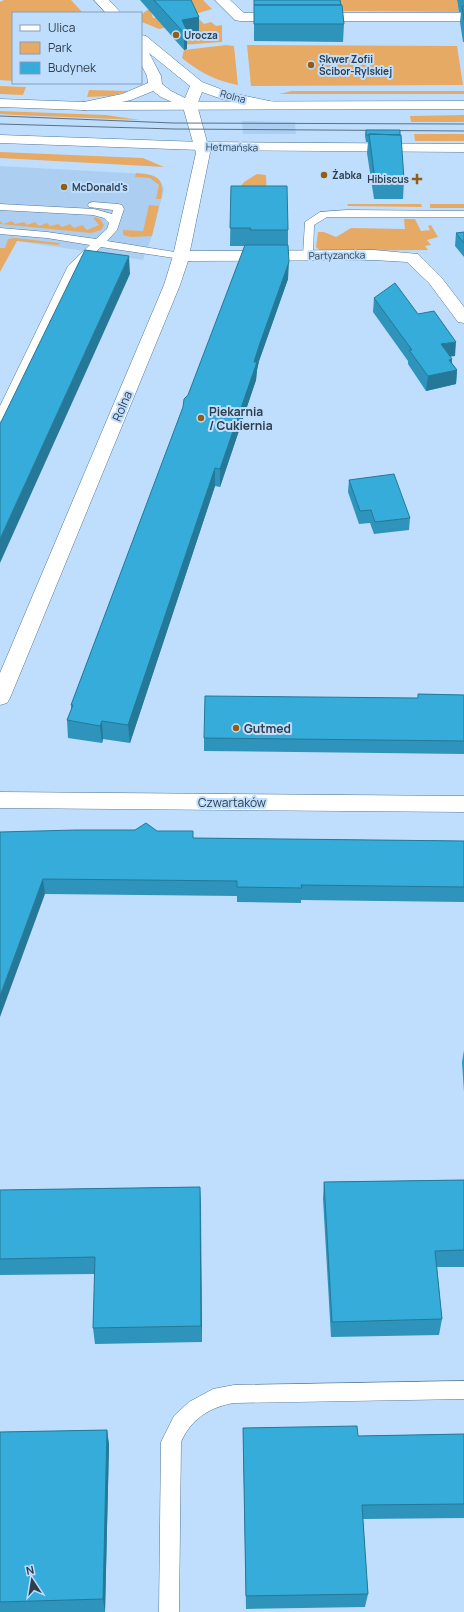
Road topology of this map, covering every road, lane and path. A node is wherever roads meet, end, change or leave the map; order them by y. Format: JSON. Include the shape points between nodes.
{"nodes":[{"id":1,"x":101,"y":0,"type":"edge"},
{"id":2,"x":222,"y":0,"type":"edge"},
{"id":3,"x":113,"y":12,"type":"edge"},
{"id":4,"x":464,"y":17,"type":"edge"},
{"id":5,"x":142,"y":40,"type":"edge"},
{"id":6,"x":142,"y":52,"type":"edge"},
{"id":7,"x":155,"y":85,"type":"junction"},
{"id":8,"x":197,"y":85,"type":"junction"},
{"id":9,"x":0,"y":103,"type":"edge"},
{"id":10,"x":464,"y":104,"type":"edge"},
{"id":11,"x":190,"y":105,"type":"junction"},
{"id":12,"x":269,"y":105,"type":"junction"},
{"id":13,"x":84,"y":106,"type":"junction"},
{"id":14,"x":0,"y":139,"type":"edge"},
{"id":15,"x":201,"y":146,"type":"junction"},
{"id":16,"x":464,"y":148,"type":"edge"},
{"id":17,"x":0,"y":200,"type":"edge"},
{"id":18,"x":0,"y":207,"type":"edge"},
{"id":19,"x":464,"y":214,"type":"edge"},
{"id":20,"x":114,"y":223,"type":"junction"},
{"id":21,"x":0,"y":231,"type":"edge"},
{"id":22,"x":99,"y":244,"type":"junction"},
{"id":23,"x":308,"y":255,"type":"junction"},
{"id":24,"x":181,"y":256,"type":"junction"},
{"id":25,"x":464,"y":318,"type":"edge"},
{"id":26,"x":0,"y":418,"type":"edge"},
{"id":27,"x":0,"y":698,"type":"edge"},
{"id":28,"x":0,"y":800,"type":"edge"},
{"id":29,"x":464,"y":804,"type":"edge"},
{"id":30,"x":464,"y":1390,"type":"edge"},
{"id":31,"x":169,"y":1612,"type":"edge"}],
"edges":[{"from":1,"to":3,"type":"street"},
{"from":2,"to":4,"type":"street","via":[[240,17]]},
{"from":5,"to":8,"type":"street","name":"Rolna"},
{"from":6,"to":7,"type":"street","via":[[154,76]]},
{"from":7,"to":11,"type":"street","via":[[166,94]]},
{"from":7,"to":13,"type":"street","via":[[126,97]]},
{"from":8,"to":11,"type":"street"},
{"from":8,"to":12,"type":"street","name":"Rolna","via":[[227,96]]},
{"from":9,"to":13,"type":"street"},
{"from":10,"to":12,"type":"street"},
{"from":11,"to":12,"type":"street"},
{"from":11,"to":13,"type":"street"},
{"from":11,"to":15,"type":"street","name":"Rolna"},
{"from":14,"to":15,"type":"street","name":"Hetmańska"},
{"from":15,"to":16,"type":"street","name":"Hetmańska"},
{"from":15,"to":24,"type":"street","name":"Rolna","via":[[202,153]]},
{"from":17,"to":20,"type":"lane","via":[[114,206],[119,209]]},
{"from":18,"to":20,"type":"lane","via":[[94,212],[108,216]]},
{"from":19,"to":23,"type":"lane","via":[[324,214],[310,224]]},
{"from":20,"to":22,"type":"lane","via":[[112,230]]},
{"from":21,"to":22,"type":"lane"},
{"from":22,"to":24,"type":"lane"},
{"from":22,"to":26,"type":"lane","via":[[74,266]]},
{"from":23,"to":24,"type":"street","name":"Partyzancka"},
{"from":23,"to":25,"type":"street","name":"Partyzancka","via":[[412,257],[436,280]]},
{"from":24,"to":27,"type":"street","name":"Rolna","via":[[153,332]]},
{"from":28,"to":29,"type":"street","name":"Czwartaków"},
{"from":30,"to":31,"type":"lane","via":[[234,1394],[221,1395],[194,1408],[175,1430],[171,1442]]}]}
